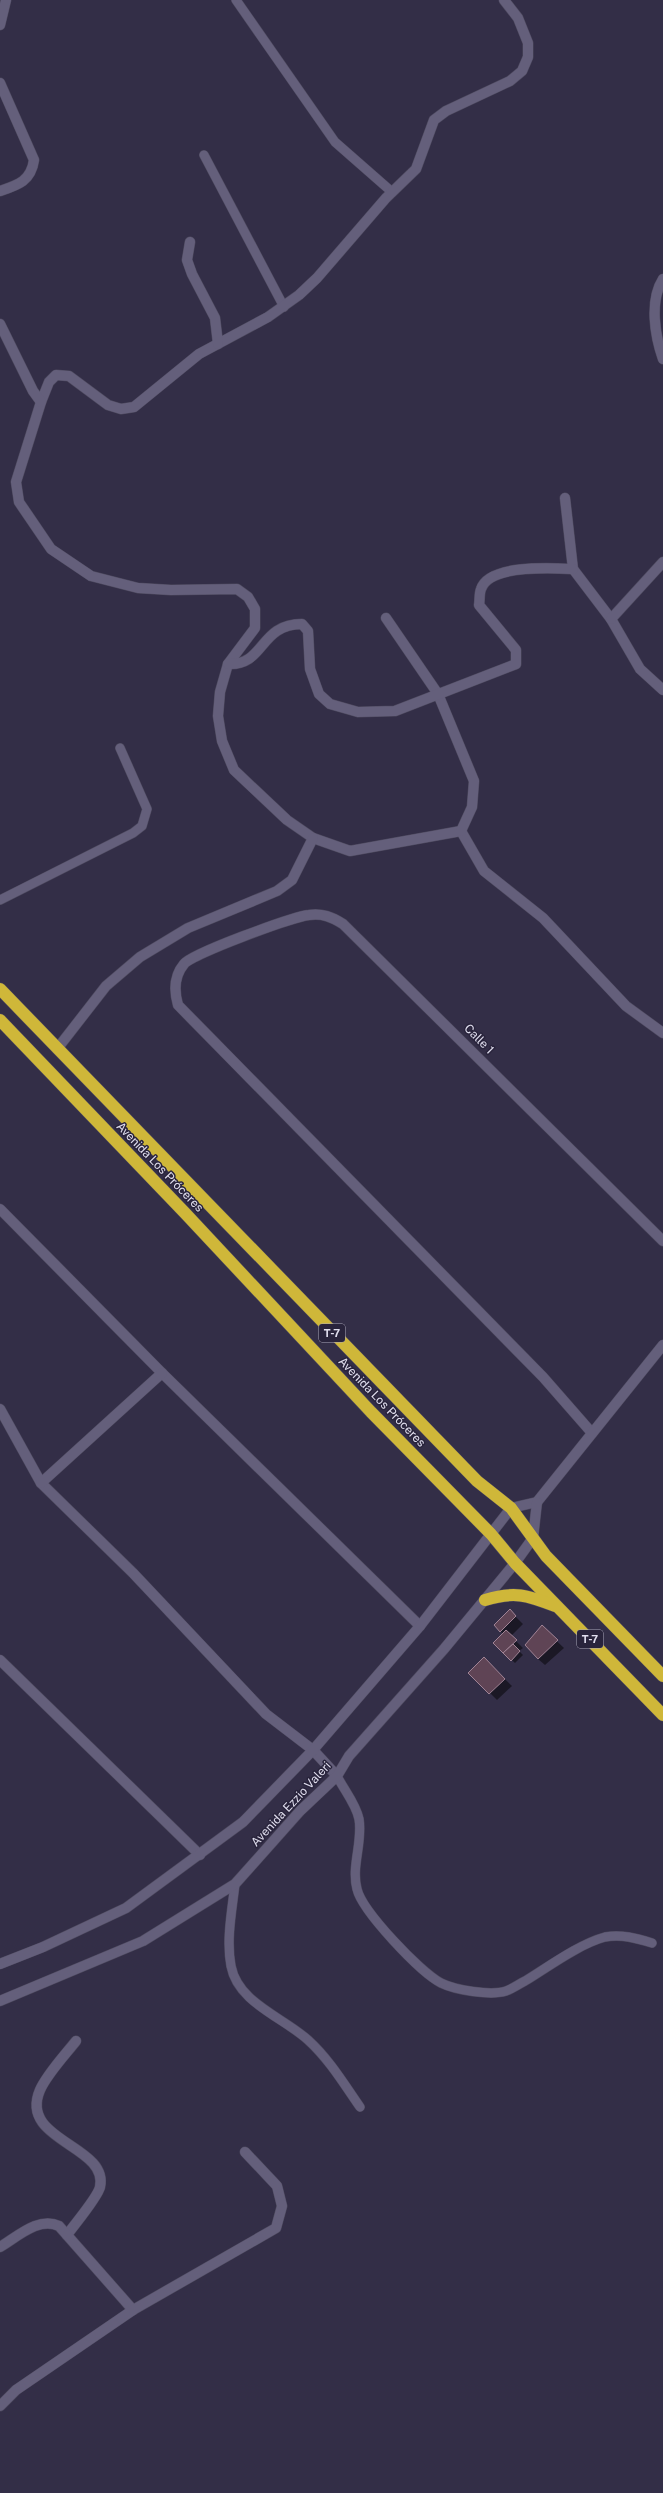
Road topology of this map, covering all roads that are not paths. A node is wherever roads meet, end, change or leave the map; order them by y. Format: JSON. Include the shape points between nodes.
{"nodes":[{"id":1,"x":6,"y":0,"type":"edge"},
{"id":2,"x":11,"y":0,"type":"edge"},
{"id":3,"x":236,"y":0,"type":"edge"},
{"id":4,"x":504,"y":0,"type":"edge"},
{"id":5,"x":1,"y":23,"type":"edge"},
{"id":6,"x":0,"y":83,"type":"edge"},
{"id":7,"x":204,"y":155,"type":"dead end"},
{"id":8,"x":0,"y":191,"type":"edge"},
{"id":9,"x":392,"y":192,"type":"junction"},
{"id":10,"x":190,"y":242,"type":"dead end"},
{"id":11,"x":663,"y":279,"type":"edge"},
{"id":12,"x":284,"y":307,"type":"junction"},
{"id":13,"x":0,"y":324,"type":"edge"},
{"id":14,"x":218,"y":344,"type":"junction"},
{"id":15,"x":663,"y":359,"type":"edge"},
{"id":16,"x":41,"y":402,"type":"junction"},
{"id":17,"x":565,"y":498,"type":"dead end"},
{"id":18,"x":663,"y":562,"type":"edge"},
{"id":19,"x":573,"y":569,"type":"junction"},
{"id":20,"x":386,"y":618,"type":"dead end"},
{"id":21,"x":611,"y":619,"type":"junction"},
{"id":22,"x":228,"y":664,"type":"junction"},
{"id":23,"x":663,"y":690,"type":"edge"},
{"id":24,"x":438,"y":694,"type":"junction"},
{"id":25,"x":120,"y":748,"type":"dead end"},
{"id":26,"x":462,"y":831,"type":"junction"},
{"id":27,"x":313,"y":838,"type":"junction"},
{"id":28,"x":0,"y":900,"type":"edge"},
{"id":29,"x":0,"y":989,"type":"edge"},
{"id":30,"x":0,"y":1020,"type":"edge"},
{"id":31,"x":663,"y":1033,"type":"edge"},
{"id":32,"x":57,"y":1049,"type":"junction"},
{"id":33,"x":0,"y":1209,"type":"edge"},
{"id":34,"x":663,"y":1241,"type":"edge"},
{"id":35,"x":661,"y":1351,"type":"edge"},
{"id":36,"x":162,"y":1373,"type":"junction"},
{"id":37,"x":0,"y":1409,"type":"edge"},
{"id":38,"x":592,"y":1433,"type":"junction"},
{"id":39,"x":41,"y":1483,"type":"junction"},
{"id":40,"x":537,"y":1502,"type":"junction"},
{"id":41,"x":511,"y":1508,"type":"junction"},
{"id":42,"x":491,"y":1534,"type":"junction"},
{"id":43,"x":533,"y":1538,"type":"junction"},
{"id":44,"x":515,"y":1563,"type":"junction"},
{"id":45,"x":485,"y":1600,"type":"junction"},
{"id":46,"x":560,"y":1608,"type":"junction"},
{"id":47,"x":420,"y":1626,"type":"junction"},
{"id":48,"x":0,"y":1660,"type":"edge"},
{"id":49,"x":663,"y":1676,"type":"edge"},
{"id":50,"x":663,"y":1715,"type":"edge"},
{"id":51,"x":312,"y":1750,"type":"junction"},
{"id":52,"x":336,"y":1776,"type":"junction"},
{"id":53,"x":200,"y":1855,"type":"junction"},
{"id":54,"x":235,"y":1884,"type":"junction"},
{"id":55,"x":652,"y":1943,"type":"dead end"},
{"id":56,"x":0,"y":1964,"type":"edge"},
{"id":57,"x":0,"y":2001,"type":"edge"},
{"id":58,"x":76,"y":2040,"type":"dead end"},
{"id":59,"x":360,"y":2106,"type":"dead end"},
{"id":60,"x":245,"y":2152,"type":"dead end"},
{"id":61,"x":67,"y":2235,"type":"junction"},
{"id":62,"x":0,"y":2247,"type":"edge"},
{"id":63,"x":133,"y":2310,"type":"junction"},
{"id":64,"x":0,"y":2406,"type":"edge"}],
"edges":[{"from":1,"to":5,"type":"street"},
{"from":2,"to":5,"type":"street"},
{"from":3,"to":9,"type":"lane","via":[[335,142]]},
{"from":4,"to":9,"type":"street","via":[[518,18],[528,43],[526,65],[510,81],[440,114],[429,130],[419,164]]},
{"from":6,"to":8,"type":"street","via":[[34,160],[31,172],[23,183]]},
{"from":7,"to":12,"type":"lane"},
{"from":9,"to":12,"type":"street","via":[[317,278]]},
{"from":10,"to":14,"type":"street","via":[[187,260],[215,318]]},
{"from":11,"to":15,"type":"street","via":[[656,302],[656,341]]},
{"from":12,"to":14,"type":"street"},
{"from":13,"to":16,"type":"street"},
{"from":14,"to":16,"type":"street","via":[[199,354],[134,407],[121,409],[108,405],[69,376],[61,374],[49,382]]},
{"from":16,"to":22,"type":"street","via":[[16,482],[19,502],[27,516],[51,548],[90,576],[138,588],[237,589],[248,597],[255,610],[255,628]]},
{"from":17,"to":19,"type":"street"},
{"from":18,"to":21,"type":"street"},
{"from":19,"to":21,"type":"street"},
{"from":19,"to":24,"type":"street","via":[[536,567],[492,577],[481,588],[479,605],[516,650],[516,664],[483,679]]},
{"from":20,"to":24,"type":"street"},
{"from":21,"to":23,"type":"street","via":[[640,669]]},
{"from":22,"to":24,"type":"street","via":[[240,665],[247,662],[270,636],[283,626],[302,624],[308,631],[310,669],[318,694],[330,704],[358,712],[395,711]]},
{"from":22,"to":27,"type":"street","via":[[220,692],[218,716],[222,740],[234,770],[287,820]]},
{"from":24,"to":26,"type":"street","via":[[474,781],[472,807]]},
{"from":25,"to":28,"type":"lane","via":[[147,809],[142,826],[133,833]]},
{"from":26,"to":27,"type":"street","via":[[350,851]]},
{"from":26,"to":31,"type":"street","via":[[484,870],[542,918],[626,1006]]},
{"from":27,"to":32,"type":"street","via":[[292,880],[272,894],[188,928],[140,958],[106,986]]},
{"from":29,"to":32,"type":"highway","name":"Avenida Los Próceres","number":"T-7"},
{"from":30,"to":42,"type":"highway","name":"Avenida Los Próceres","number":"T-7","via":[[371,1412]]},
{"from":32,"to":41,"type":"highway","name":"Avenida Los Próceres","number":"T-7","via":[[477,1481]]},
{"from":33,"to":36,"type":"street"},
{"from":34,"to":38,"type":"street","name":"Calle 1","via":[[344,924],[328,915],[309,915],[252,932],[184,962],[177,975],[174,992],[178,1005],[543,1377]]},
{"from":35,"to":38,"type":"street"},
{"from":36,"to":39,"type":"street"},
{"from":36,"to":47,"type":"street"},
{"from":37,"to":39,"type":"street"},
{"from":38,"to":40,"type":"street"},
{"from":39,"to":51,"type":"street","via":[[133,1573],[266,1714]]},
{"from":40,"to":41,"type":"street"},
{"from":40,"to":43,"type":"street"},
{"from":41,"to":42,"type":"street","name":"Avenida Ezzio Valeri"},
{"from":41,"to":43,"type":"highway","name":"Avenida Los Próceres","number":"T-7"},
{"from":42,"to":44,"type":"highway","name":"Avenida Los Próceres","number":"T-7"},
{"from":42,"to":47,"type":"street","name":"Avenida Ezzio Valeri"},
{"from":43,"to":44,"type":"street","name":"Avenida Ezzio Valeri"},
{"from":43,"to":49,"type":"highway","name":"Avenida Los Próceres","number":"T-7","via":[[546,1556]]},
{"from":44,"to":45,"type":"street","name":"Avenida Ezzio Valeri"},
{"from":44,"to":46,"type":"highway","name":"Avenida Los Próceres","number":"T-7"},
{"from":45,"to":46,"type":"highway","via":[[512,1593],[524,1594]]},
{"from":45,"to":52,"type":"street","name":"Avenida Ezzio Valeri","via":[[349,1756]]},
{"from":46,"to":50,"type":"highway","name":"Avenida Los Próceres","number":"T-7"},
{"from":47,"to":51,"type":"street","name":"Avenida Ezzio Valeri"},
{"from":48,"to":53,"type":"street"},
{"from":51,"to":52,"type":"street"},
{"from":51,"to":53,"type":"street","name":"Avenida Ezzio Valeri","via":[[243,1822]]},
{"from":52,"to":54,"type":"street","name":"Avenida Ezzio Valeri","via":[[300,1811]]},
{"from":52,"to":55,"type":"lane","via":[[355,1807],[359,1820],[355,1874],[362,1900],[374,1918],[404,1950],[441,1983],[465,1990],[506,1991],[605,1937],[629,1936]]},
{"from":53,"to":56,"type":"street","name":"Avenida Ezzio Valeri","via":[[126,1908],[44,1947]]},
{"from":54,"to":57,"type":"street","name":"Avenida Ezzio Valeri","via":[[143,1941]]},
{"from":54,"to":59,"type":"lane","via":[[230,1941],[231,1966],[236,1982],[246,1996],[307,2039],[326,2058]]},
{"from":58,"to":61,"type":"street","via":[[40,2091],[37,2110],[43,2125],[95,2164],[101,2178],[100,2189]]},
{"from":60,"to":63,"type":"street","via":[[276,2186],[282,2206],[276,2228]]},
{"from":61,"to":62,"type":"street","via":[[55,2224],[41,2223]]},
{"from":61,"to":63,"type":"street"},
{"from":63,"to":64,"type":"street","via":[[16,2390]]}]}
